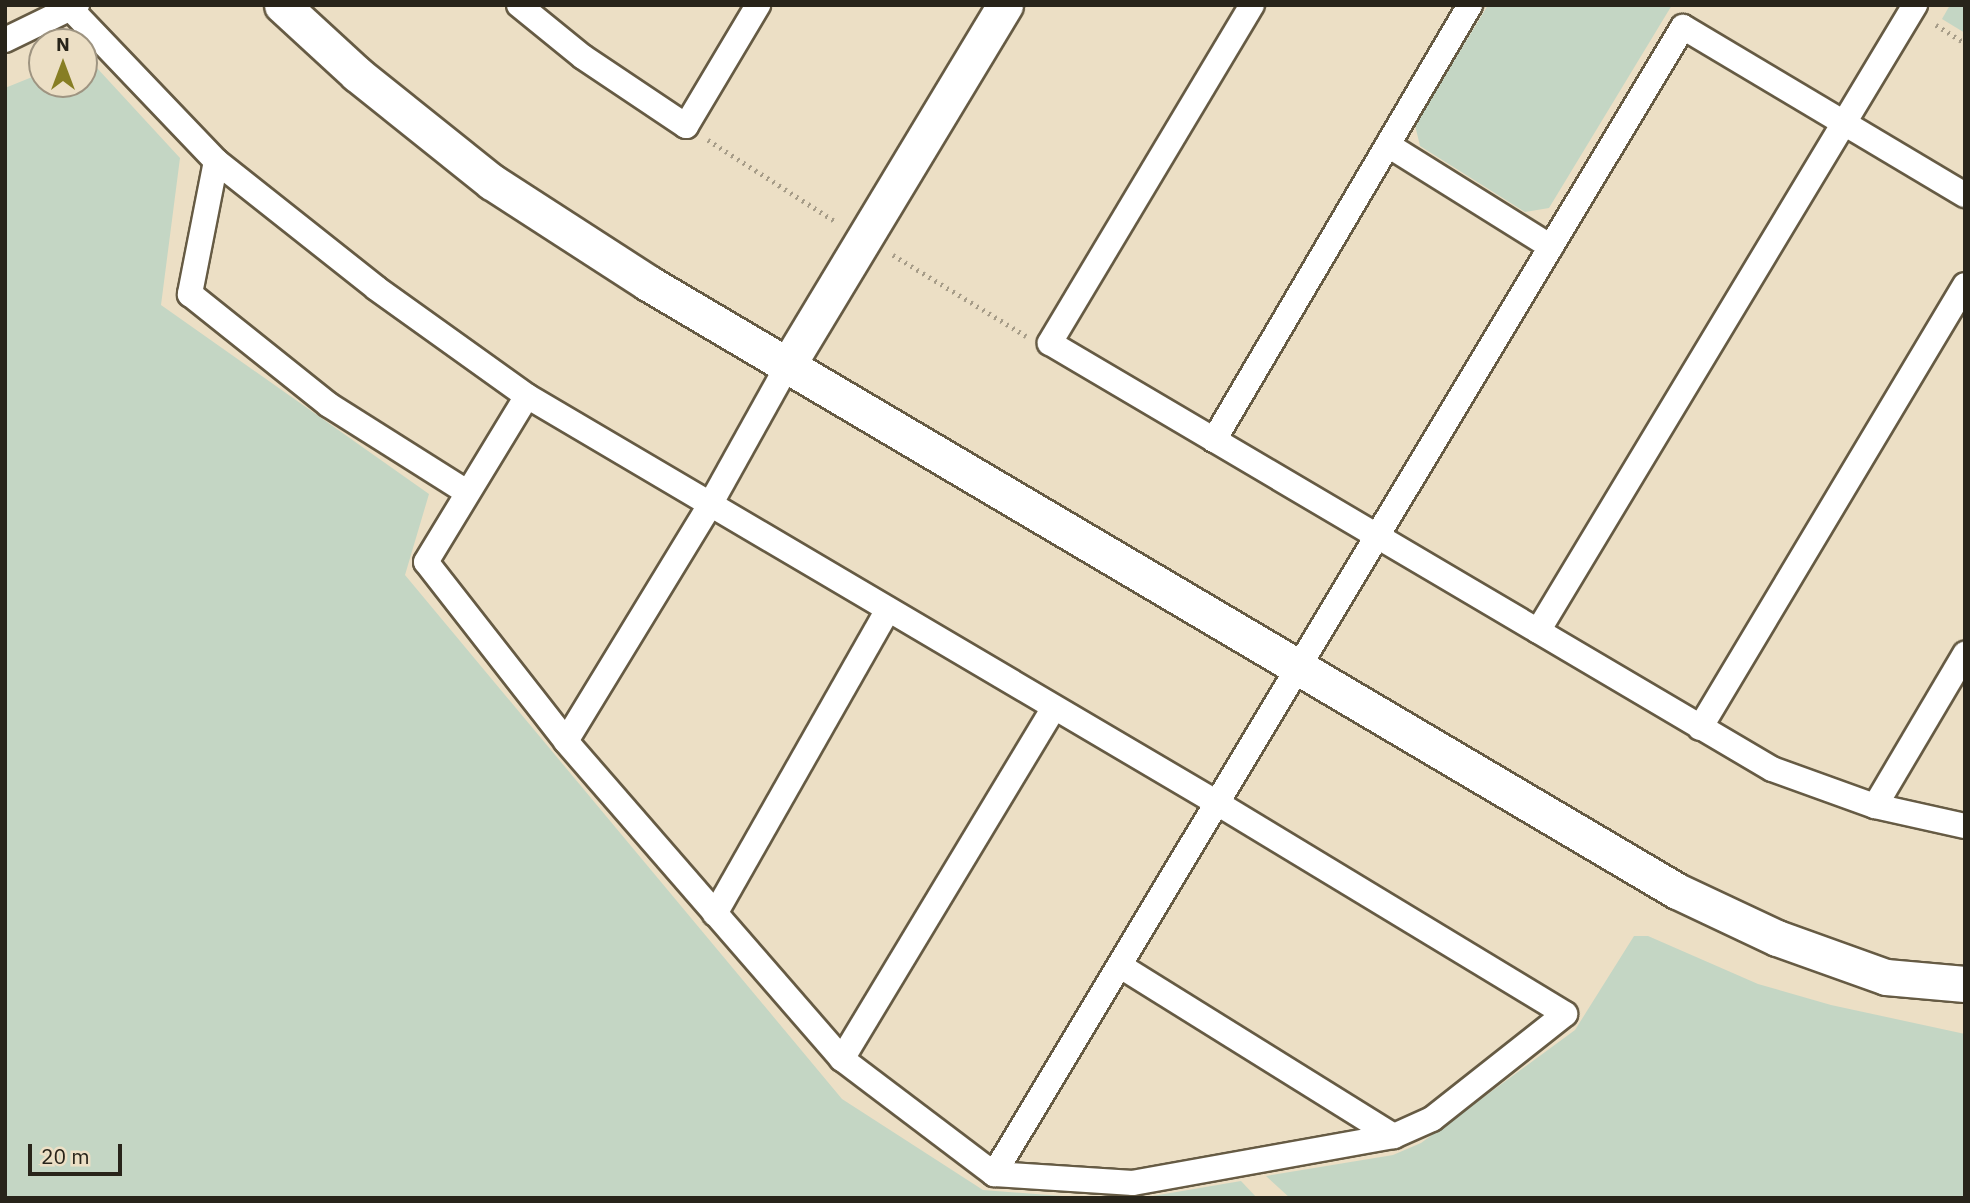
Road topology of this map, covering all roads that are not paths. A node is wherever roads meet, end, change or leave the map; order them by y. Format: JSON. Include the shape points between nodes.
{"nodes":[{"id":1,"x":282,"y":5,"type":"edge"},
{"id":2,"x":519,"y":5,"type":"edge"},
{"id":3,"x":758,"y":5,"type":"edge"},
{"id":4,"x":1005,"y":5,"type":"edge"},
{"id":5,"x":1252,"y":5,"type":"edge"},
{"id":6,"x":1469,"y":5,"type":"edge"},
{"id":7,"x":1915,"y":5,"type":"edge"},
{"id":8,"x":72,"y":7,"type":"edge"},
{"id":9,"x":5,"y":40,"type":"edge"},
{"id":10,"x":1843,"y":122,"type":"junction"},
{"id":11,"x":1388,"y":145,"type":"junction"},
{"id":12,"x":216,"y":161,"type":"junction"},
{"id":13,"x":1965,"y":195,"type":"edge"},
{"id":14,"x":1551,"y":247,"type":"junction"},
{"id":15,"x":1965,"y":285,"type":"edge"},
{"id":16,"x":789,"y":363,"type":"junction"},
{"id":17,"x":527,"y":396,"type":"junction"},
{"id":18,"x":1214,"y":440,"type":"junction"},
{"id":19,"x":465,"y":491,"type":"junction"},
{"id":20,"x":711,"y":503,"type":"junction"},
{"id":21,"x":1377,"y":538,"type":"junction"},
{"id":22,"x":888,"y":610,"type":"junction"},
{"id":23,"x":1538,"y":631,"type":"junction"},
{"id":24,"x":1965,"y":654,"type":"edge"},
{"id":25,"x":1298,"y":670,"type":"junction"},
{"id":26,"x":1053,"y":709,"type":"junction"},
{"id":27,"x":1700,"y":728,"type":"junction"},
{"id":28,"x":566,"y":741,"type":"junction"},
{"id":29,"x":1217,"y":803,"type":"junction"},
{"id":30,"x":1875,"y":806,"type":"junction"},
{"id":31,"x":1965,"y":826,"type":"edge"},
{"id":32,"x":715,"y":914,"type":"junction"},
{"id":33,"x":1122,"y":967,"type":"junction"},
{"id":34,"x":1965,"y":984,"type":"edge"},
{"id":35,"x":842,"y":1059,"type":"junction"},
{"id":36,"x":1394,"y":1136,"type":"junction"},
{"id":37,"x":994,"y":1174,"type":"junction"}],
"edges":[{"from":1,"to":16,"type":"street","via":[[357,74],[492,182],[648,283]]},
{"from":2,"to":3,"type":"street","via":[[583,57],[686,126]]},
{"from":4,"to":16,"type":"street"},
{"from":5,"to":18,"type":"street","via":[[1051,343]]},
{"from":6,"to":11,"type":"street"},
{"from":7,"to":10,"type":"street"},
{"from":8,"to":9,"type":"street"},
{"from":8,"to":12,"type":"street"},
{"from":10,"to":13,"type":"street"},
{"from":10,"to":14,"type":"street","via":[[1683,27]]},
{"from":10,"to":23,"type":"street"},
{"from":11,"to":14,"type":"street"},
{"from":11,"to":18,"type":"street"},
{"from":12,"to":17,"type":"street","via":[[376,288]]},
{"from":12,"to":19,"type":"street","via":[[190,294],[329,405]]},
{"from":14,"to":21,"type":"street"},
{"from":15,"to":27,"type":"street"},
{"from":16,"to":20,"type":"street"},
{"from":16,"to":25,"type":"street"},
{"from":17,"to":19,"type":"street"},
{"from":17,"to":20,"type":"street"},
{"from":18,"to":21,"type":"street"},
{"from":19,"to":28,"type":"street","via":[[426,562]]},
{"from":20,"to":22,"type":"street"},
{"from":20,"to":28,"type":"street"},
{"from":21,"to":23,"type":"street"},
{"from":21,"to":25,"type":"street"},
{"from":22,"to":26,"type":"street"},
{"from":22,"to":32,"type":"street"},
{"from":23,"to":27,"type":"street"},
{"from":24,"to":30,"type":"street"},
{"from":25,"to":29,"type":"street"},
{"from":25,"to":34,"type":"street","via":[[1689,897],[1777,939],[1886,977]]},
{"from":26,"to":29,"type":"street"},
{"from":26,"to":35,"type":"street"},
{"from":27,"to":30,"type":"street","via":[[1772,769]]},
{"from":28,"to":32,"type":"street"},
{"from":29,"to":33,"type":"street"},
{"from":29,"to":36,"type":"street","via":[[1565,1014],[1432,1119]]},
{"from":30,"to":31,"type":"street"},
{"from":32,"to":35,"type":"street"},
{"from":33,"to":36,"type":"street"},
{"from":33,"to":37,"type":"street"},
{"from":35,"to":37,"type":"street"},
{"from":36,"to":37,"type":"street","via":[[1133,1183]]}]}
